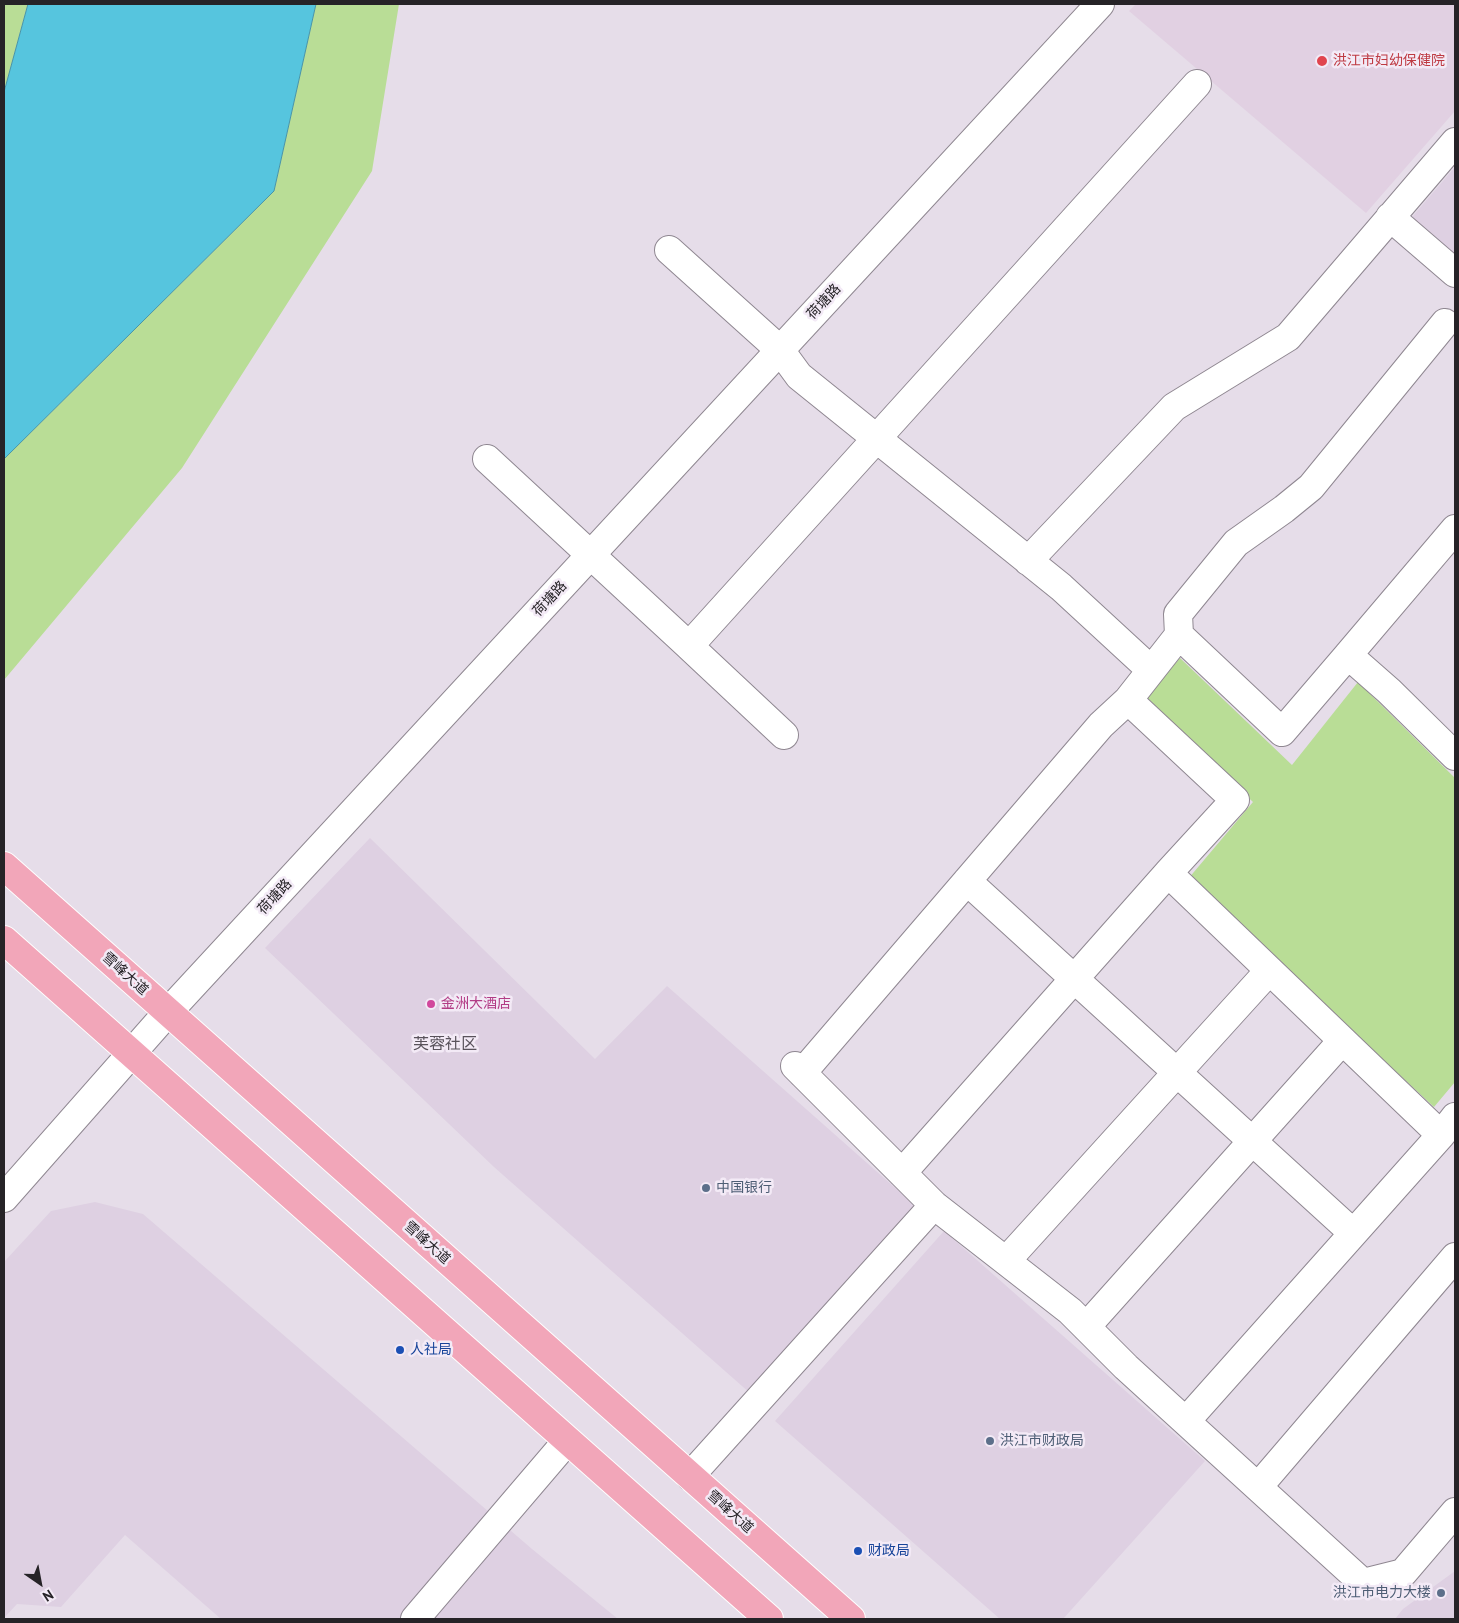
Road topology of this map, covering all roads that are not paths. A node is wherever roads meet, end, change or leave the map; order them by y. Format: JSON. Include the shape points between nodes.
{"nodes":[{"id":1,"x":1100,"y":4,"type":"edge"},
{"id":2,"x":1197,"y":84,"type":"dead end"},
{"id":3,"x":1455,"y":142,"type":"edge"},
{"id":4,"x":1390,"y":217,"type":"junction"},
{"id":5,"x":669,"y":250,"type":"dead end"},
{"id":6,"x":1455,"y":272,"type":"edge"},
{"id":7,"x":1445,"y":323,"type":"dead end"},
{"id":8,"x":780,"y":350,"type":"junction"},
{"id":9,"x":876,"y":438,"type":"junction"},
{"id":10,"x":487,"y":459,"type":"dead end"},
{"id":11,"x":1455,"y":529,"type":"edge"},
{"id":12,"x":591,"y":555,"type":"junction"},
{"id":13,"x":1028,"y":561,"type":"junction"},
{"id":14,"x":1179,"y":634,"type":"junction"},
{"id":15,"x":688,"y":646,"type":"junction"},
{"id":16,"x":1348,"y":655,"type":"junction"},
{"id":17,"x":1151,"y":670,"type":"junction"},
{"id":18,"x":1128,"y":700,"type":"junction"},
{"id":19,"x":784,"y":735,"type":"dead end"},
{"id":20,"x":1452,"y":746,"type":"edge"},
{"id":21,"x":4,"y":866,"type":"edge"},
{"id":22,"x":1168,"y":873,"type":"junction"},
{"id":23,"x":967,"y":881,"type":"junction"},
{"id":24,"x":4,"y":940,"type":"edge"},
{"id":25,"x":1269,"y":971,"type":"junction"},
{"id":26,"x":1074,"y":978,"type":"junction"},
{"id":27,"x":168,"y":1012,"type":"junction"},
{"id":28,"x":1342,"y":1041,"type":"junction"},
{"id":29,"x":132,"y":1053,"type":"junction"},
{"id":30,"x":1177,"y":1072,"type":"junction"},
{"id":31,"x":1448,"y":1126,"type":"edge"},
{"id":32,"x":1253,"y":1141,"type":"junction"},
{"id":33,"x":902,"y":1173,"type":"junction"},
{"id":34,"x":4,"y":1198,"type":"edge"},
{"id":35,"x":934,"y":1206,"type":"junction"},
{"id":36,"x":1353,"y":1233,"type":"junction"},
{"id":37,"x":1455,"y":1257,"type":"edge"},
{"id":38,"x":1006,"y":1261,"type":"junction"},
{"id":39,"x":1086,"y":1327,"type":"junction"},
{"id":40,"x":1186,"y":1422,"type":"junction"},
{"id":41,"x":567,"y":1441,"type":"junction"},
{"id":42,"x":690,"y":1476,"type":"junction"},
{"id":43,"x":1258,"y":1487,"type":"junction"},
{"id":44,"x":1455,"y":1512,"type":"edge"},
{"id":45,"x":415,"y":1619,"type":"edge"},
{"id":46,"x":769,"y":1619,"type":"edge"},
{"id":47,"x":851,"y":1619,"type":"edge"}],
"edges":[{"from":1,"to":8,"type":"street","name":"荷塘路"},
{"from":2,"to":9,"type":"street"},
{"from":3,"to":4,"type":"street"},
{"from":4,"to":6,"type":"street"},
{"from":4,"to":13,"type":"street","via":[[1288,337],[1174,407]]},
{"from":5,"to":8,"type":"street"},
{"from":7,"to":14,"type":"street","via":[[1311,487],[1236,543],[1178,614]]},
{"from":8,"to":9,"type":"street","via":[[799,376]]},
{"from":8,"to":12,"type":"street","name":"荷塘路"},
{"from":9,"to":13,"type":"street"},
{"from":9,"to":15,"type":"street"},
{"from":10,"to":12,"type":"street"},
{"from":11,"to":16,"type":"street"},
{"from":12,"to":15,"type":"street"},
{"from":12,"to":27,"type":"street","name":"荷塘路"},
{"from":13,"to":17,"type":"street"},
{"from":14,"to":16,"type":"street","via":[[1282,732]]},
{"from":14,"to":17,"type":"street"},
{"from":15,"to":19,"type":"street"},
{"from":16,"to":20,"type":"street"},
{"from":17,"to":18,"type":"street"},
{"from":18,"to":22,"type":"street","via":[[1235,800]]},
{"from":18,"to":23,"type":"street","via":[[1101,725]]},
{"from":21,"to":27,"type":"main road","name":"雪峰大道"},
{"from":22,"to":25,"type":"street"},
{"from":22,"to":26,"type":"street"},
{"from":23,"to":26,"type":"street"},
{"from":23,"to":33,"type":"street","via":[[799,1069]]},
{"from":24,"to":29,"type":"main road"},
{"from":25,"to":28,"type":"street"},
{"from":25,"to":30,"type":"street"},
{"from":26,"to":30,"type":"street"},
{"from":26,"to":33,"type":"street"},
{"from":27,"to":29,"type":"street","name":"荷塘路"},
{"from":27,"to":42,"type":"main road","name":"雪峰大道"},
{"from":28,"to":31,"type":"street"},
{"from":28,"to":32,"type":"street"},
{"from":29,"to":34,"type":"street","name":"荷塘路"},
{"from":29,"to":41,"type":"main road"},
{"from":30,"to":32,"type":"street"},
{"from":30,"to":38,"type":"street"},
{"from":31,"to":36,"type":"street"},
{"from":32,"to":36,"type":"street"},
{"from":32,"to":39,"type":"street"},
{"from":33,"to":35,"type":"street"},
{"from":35,"to":38,"type":"street"},
{"from":35,"to":42,"type":"street"},
{"from":36,"to":40,"type":"street"},
{"from":37,"to":43,"type":"street"},
{"from":38,"to":39,"type":"street"},
{"from":39,"to":40,"type":"street"},
{"from":40,"to":43,"type":"street"},
{"from":41,"to":45,"type":"street"},
{"from":41,"to":46,"type":"main road"},
{"from":42,"to":47,"type":"main road","name":"雪峰大道"},
{"from":43,"to":44,"type":"street","via":[[1363,1583],[1403,1573]]}]}
